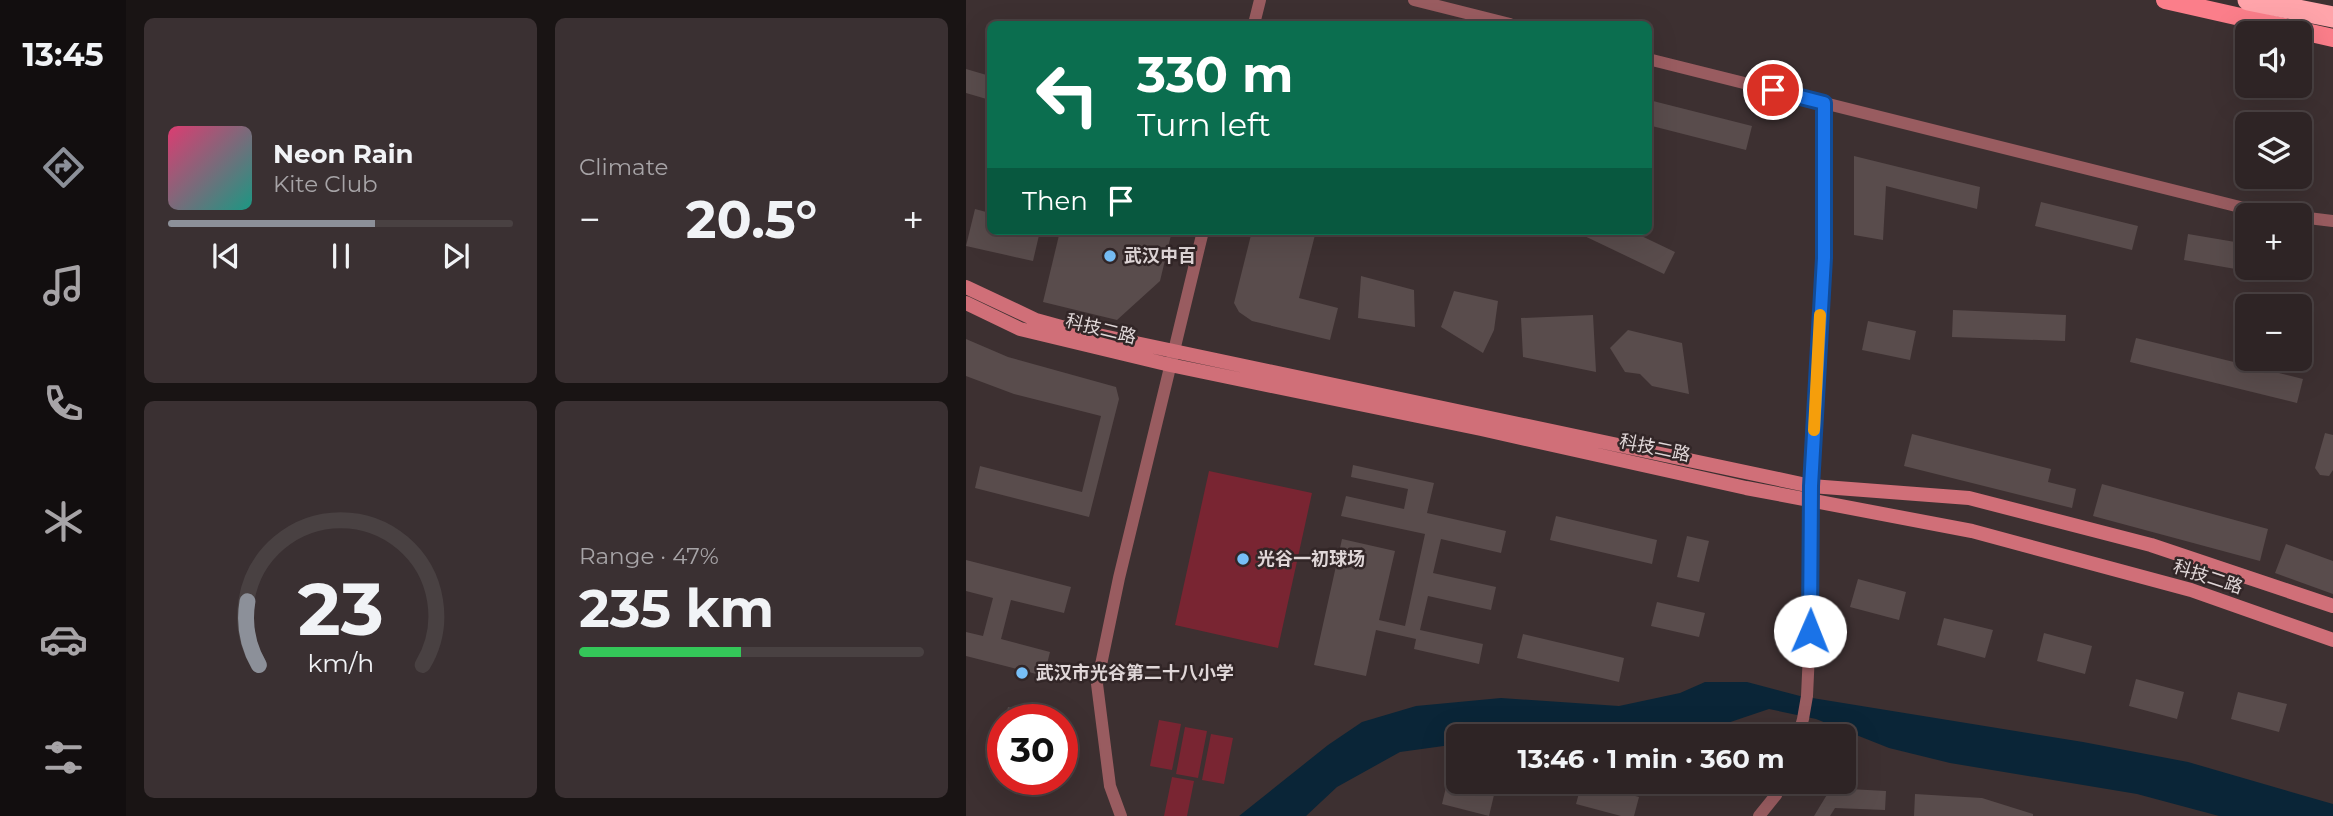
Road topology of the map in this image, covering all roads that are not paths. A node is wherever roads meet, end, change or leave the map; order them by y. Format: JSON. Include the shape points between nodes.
{"nodes":[{"id":1,"x":1260,"y":0,"type":"edge"},
{"id":2,"x":1414,"y":0,"type":"edge"},
{"id":3,"x":2165,"y":0,"type":"edge"},
{"id":4,"x":2248,"y":0,"type":"edge"},
{"id":5,"x":2333,"y":17,"type":"edge"},
{"id":6,"x":1255,"y":21,"type":"edge"},
{"id":7,"x":1498,"y":21,"type":"edge"},
{"id":8,"x":2333,"y":38,"type":"edge"},
{"id":9,"x":1652,"y":60,"type":"edge"},
{"id":10,"x":1824,"y":103,"type":"junction"},
{"id":11,"x":2235,"y":204,"type":"edge"},
{"id":12,"x":2312,"y":218,"type":"edge"},
{"id":13,"x":2333,"y":221,"type":"edge"},
{"id":14,"x":1202,"y":235,"type":"edge"},
{"id":15,"x":966,"y":287,"type":"edge"},
{"id":16,"x":966,"y":303,"type":"edge"},
{"id":17,"x":1174,"y":350,"type":"junction"},
{"id":18,"x":1170,"y":365,"type":"junction"},
{"id":19,"x":1811,"y":493,"type":"junction"},
{"id":20,"x":2333,"y":606,"type":"edge"},
{"id":21,"x":2333,"y":640,"type":"edge"},
{"id":22,"x":1802,"y":724,"type":"edge"},
{"id":23,"x":1776,"y":794,"type":"edge"},
{"id":24,"x":1121,"y":816,"type":"edge"},
{"id":25,"x":1759,"y":816,"type":"edge"}],
"edges":[{"from":1,"to":6,"type":"street"},
{"from":2,"to":7,"type":"street"},
{"from":3,"to":8,"type":"main road"},
{"from":4,"to":5,"type":"highway"},
{"from":9,"to":10,"type":"street"},
{"from":10,"to":11,"type":"street"},
{"from":10,"to":19,"type":"street","via":[[1824,258]]},
{"from":12,"to":13,"type":"street"},
{"from":14,"to":17,"type":"street"},
{"from":15,"to":17,"type":"street","name":"科技二路","via":[[1036,320]]},
{"from":16,"to":18,"type":"street","name":"科技二路","via":[[1020,329]]},
{"from":17,"to":18,"type":"street"},
{"from":17,"to":19,"type":"street","name":"科技二路"},
{"from":18,"to":19,"type":"street","name":"科技二路"},
{"from":18,"to":24,"type":"street","via":[[1097,684],[1110,786]]},
{"from":19,"to":20,"type":"street","name":"科技二路","via":[[1969,498],[2151,545]]},
{"from":19,"to":21,"type":"street","name":"科技二路","via":[[2178,586]]},
{"from":19,"to":22,"type":"street","via":[[1807,696]]},
{"from":23,"to":25,"type":"street"}]}
